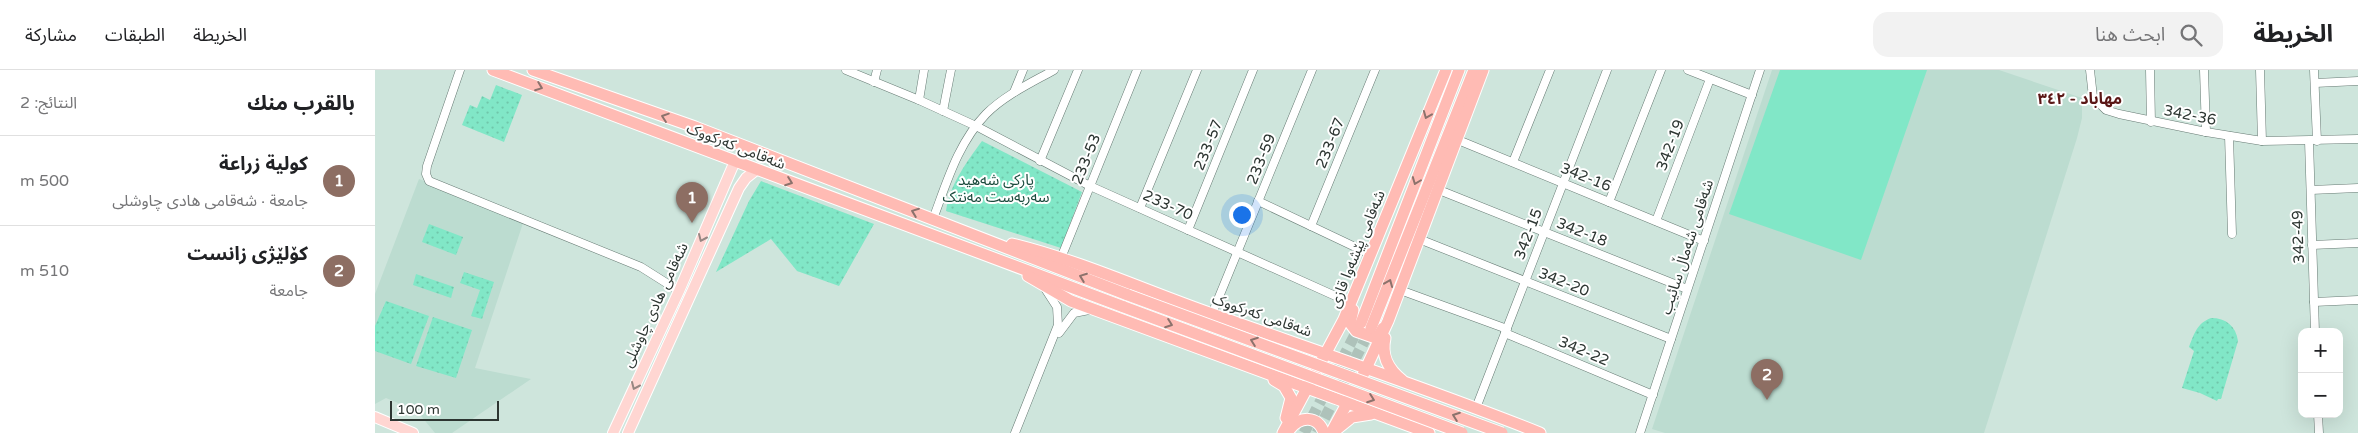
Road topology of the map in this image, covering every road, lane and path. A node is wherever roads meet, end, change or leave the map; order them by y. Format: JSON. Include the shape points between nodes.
{"nodes":[{"id":1,"x":460,"y":70,"type":"edge"},
{"id":2,"x":493,"y":70,"type":"edge"},
{"id":3,"x":533,"y":70,"type":"edge"},
{"id":4,"x":846,"y":70,"type":"edge"},
{"id":5,"x":877,"y":70,"type":"edge"},
{"id":6,"x":924,"y":70,"type":"edge"},
{"id":7,"x":951,"y":70,"type":"edge"},
{"id":8,"x":1023,"y":70,"type":"edge"},
{"id":9,"x":1054,"y":70,"type":"edge"},
{"id":10,"x":1078,"y":70,"type":"edge"},
{"id":11,"x":1137,"y":70,"type":"edge"},
{"id":12,"x":1197,"y":70,"type":"edge"},
{"id":13,"x":1253,"y":70,"type":"edge"},
{"id":14,"x":1312,"y":70,"type":"edge"},
{"id":15,"x":1375,"y":70,"type":"edge"},
{"id":16,"x":1446,"y":70,"type":"edge"},
{"id":17,"x":1459,"y":70,"type":"edge"},
{"id":18,"x":1475,"y":70,"type":"edge"},
{"id":19,"x":1483,"y":70,"type":"edge"},
{"id":20,"x":1550,"y":70,"type":"edge"},
{"id":21,"x":1607,"y":70,"type":"edge"},
{"id":22,"x":1661,"y":70,"type":"edge"},
{"id":23,"x":1688,"y":70,"type":"edge"},
{"id":24,"x":1760,"y":70,"type":"edge"},
{"id":25,"x":2090,"y":70,"type":"edge"},
{"id":26,"x":2150,"y":70,"type":"edge"},
{"id":27,"x":2204,"y":70,"type":"edge"},
{"id":28,"x":2260,"y":70,"type":"edge"},
{"id":29,"x":2314,"y":70,"type":"edge"},
{"id":30,"x":1710,"y":79,"type":"junction"},
{"id":31,"x":2358,"y":81,"type":"edge"},
{"id":32,"x":874,"y":82,"type":"junction"},
{"id":33,"x":2315,"y":83,"type":"junction"},
{"id":34,"x":1014,"y":92,"type":"junction"},
{"id":35,"x":1752,"y":95,"type":"junction"},
{"id":36,"x":919,"y":100,"type":"junction"},
{"id":37,"x":943,"y":111,"type":"junction"},
{"id":38,"x":2151,"y":122,"type":"junction"},
{"id":39,"x":976,"y":126,"type":"junction"},
{"id":40,"x":2206,"y":132,"type":"junction"},
{"id":41,"x":2229,"y":136,"type":"junction"},
{"id":42,"x":1458,"y":140,"type":"junction"},
{"id":43,"x":2358,"y":140,"type":"edge"},
{"id":44,"x":2262,"y":141,"type":"junction"},
{"id":45,"x":2313,"y":141,"type":"junction"},
{"id":46,"x":735,"y":161,"type":"junction"},
{"id":47,"x":1040,"y":161,"type":"junction"},
{"id":48,"x":1513,"y":162,"type":"junction"},
{"id":49,"x":756,"y":170,"type":"junction"},
{"id":50,"x":729,"y":178,"type":"junction"},
{"id":51,"x":742,"y":183,"type":"junction"},
{"id":52,"x":1563,"y":183,"type":"junction"},
{"id":53,"x":1090,"y":186,"type":"junction"},
{"id":54,"x":2358,"y":188,"type":"edge"},
{"id":55,"x":1439,"y":190,"type":"junction"},
{"id":56,"x":2311,"y":190,"type":"junction"},
{"id":57,"x":1258,"y":201,"type":"junction"},
{"id":58,"x":1609,"y":202,"type":"junction"},
{"id":59,"x":1140,"y":208,"type":"junction"},
{"id":60,"x":933,"y":219,"type":"junction"},
{"id":61,"x":1656,"y":221,"type":"junction"},
{"id":62,"x":1311,"y":226,"type":"junction"},
{"id":63,"x":1188,"y":230,"type":"junction"},
{"id":64,"x":1544,"y":232,"type":"junction"},
{"id":65,"x":2232,"y":234,"type":"dead end"},
{"id":66,"x":973,"y":236,"type":"junction"},
{"id":67,"x":1419,"y":239,"type":"junction"},
{"id":68,"x":1704,"y":241,"type":"junction"},
{"id":69,"x":2358,"y":243,"type":"edge"},
{"id":70,"x":2312,"y":245,"type":"junction"},
{"id":71,"x":969,"y":248,"type":"junction"},
{"id":72,"x":1237,"y":252,"type":"junction"},
{"id":73,"x":1061,"y":258,"type":"junction"},
{"id":74,"x":1369,"y":258,"type":"junction"},
{"id":75,"x":1033,"y":279,"type":"junction"},
{"id":76,"x":1525,"y":281,"type":"junction"},
{"id":77,"x":1687,"y":289,"type":"junction"},
{"id":78,"x":679,"y":290,"type":"junction"},
{"id":79,"x":1401,"y":290,"type":"junction"},
{"id":80,"x":2358,"y":300,"type":"edge"},
{"id":81,"x":2314,"y":302,"type":"junction"},
{"id":82,"x":1351,"y":303,"type":"junction"},
{"id":83,"x":1393,"y":309,"type":"junction"},
{"id":84,"x":1101,"y":311,"type":"junction"},
{"id":85,"x":1212,"y":314,"type":"junction"},
{"id":86,"x":667,"y":315,"type":"junction"},
{"id":87,"x":680,"y":318,"type":"junction"},
{"id":88,"x":1389,"y":321,"type":"junction"},
{"id":89,"x":2315,"y":328,"type":"edge"},
{"id":90,"x":660,"y":331,"type":"junction"},
{"id":91,"x":1506,"y":331,"type":"junction"},
{"id":92,"x":1339,"y":332,"type":"junction"},
{"id":93,"x":1269,"y":334,"type":"junction"},
{"id":94,"x":672,"y":336,"type":"junction"},
{"id":95,"x":1671,"y":339,"type":"junction"},
{"id":96,"x":1051,"y":345,"type":"junction"},
{"id":97,"x":1310,"y":348,"type":"junction"},
{"id":98,"x":1328,"y":357,"type":"junction"},
{"id":99,"x":1240,"y":363,"type":"junction"},
{"id":100,"x":1361,"y":371,"type":"junction"},
{"id":101,"x":1262,"y":372,"type":"junction"},
{"id":102,"x":1337,"y":379,"type":"junction"},
{"id":103,"x":1407,"y":384,"type":"junction"},
{"id":104,"x":1313,"y":386,"type":"junction"},
{"id":105,"x":1424,"y":390,"type":"junction"},
{"id":106,"x":1653,"y":395,"type":"junction"},
{"id":107,"x":1346,"y":401,"type":"junction"},
{"id":108,"x":1476,"y":408,"type":"junction"},
{"id":109,"x":1375,"y":414,"type":"junction"},
{"id":110,"x":375,"y":417,"type":"edge"},
{"id":111,"x":2318,"y":418,"type":"edge"},
{"id":112,"x":1412,"y":427,"type":"junction"},
{"id":113,"x":1334,"y":430,"type":"edge"},
{"id":114,"x":413,"y":433,"type":"edge"},
{"id":115,"x":613,"y":433,"type":"edge"},
{"id":116,"x":628,"y":433,"type":"edge"},
{"id":117,"x":1015,"y":433,"type":"edge"},
{"id":118,"x":1284,"y":433,"type":"edge"},
{"id":119,"x":1324,"y":433,"type":"edge"},
{"id":120,"x":1429,"y":433,"type":"edge"},
{"id":121,"x":1462,"y":433,"type":"edge"},
{"id":122,"x":1501,"y":433,"type":"edge"},
{"id":123,"x":1540,"y":433,"type":"edge"},
{"id":124,"x":1640,"y":433,"type":"edge"},
{"id":125,"x":2319,"y":433,"type":"edge"}],
"edges":[{"from":1,"to":78,"type":"street","via":[[427,166],[429,181],[641,267]]},
{"from":2,"to":46,"type":"highway","name":"شەقامی کەرکووک","one_way":true},
{"from":60,"to":3,"type":"highway","name":"شەقامی کەرکووک","one_way":true,"via":[[695,127]]},
{"from":4,"to":32,"type":"street","name":"233-70"},
{"from":5,"to":32,"type":"street"},
{"from":6,"to":36,"type":"street"},
{"from":7,"to":37,"type":"street"},
{"from":8,"to":34,"type":"street"},
{"from":9,"to":34,"type":"street"},
{"from":10,"to":47,"type":"street"},
{"from":11,"to":53,"type":"street","name":"233-53"},
{"from":12,"to":59,"type":"street"},
{"from":13,"to":63,"type":"street","name":"233-57"},
{"from":14,"to":57,"type":"street","name":"233-59"},
{"from":15,"to":62,"type":"street","name":"233-67"},
{"from":16,"to":74,"type":"highway","name":"شەقامی پێشەوا قازی","one_way":true},
{"from":17,"to":18,"type":"highway","name":"شەقامی پێشەوا قازی","one_way":true,"via":[[1366,325]]},
{"from":19,"to":42,"type":"highway"},
{"from":20,"to":48,"type":"street"},
{"from":21,"to":52,"type":"street","name":"342-15"},
{"from":22,"to":58,"type":"street"},
{"from":23,"to":30,"type":"street"},
{"from":24,"to":35,"type":"street","name":"شەقامی شەماڵ سائیب"},
{"from":25,"to":38,"type":"street","name":"342-36","via":[[2091,93],[2102,107],[2112,113]]},
{"from":26,"to":38,"type":"street"},
{"from":27,"to":40,"type":"street"},
{"from":28,"to":44,"type":"street"},
{"from":29,"to":33,"type":"street","name":"342-49"},
{"from":30,"to":35,"type":"street"},
{"from":30,"to":61,"type":"street","name":"342-19"},
{"from":31,"to":33,"type":"street"},
{"from":32,"to":36,"type":"street","name":"233-70"},
{"from":33,"to":45,"type":"street","name":"342-49"},
{"from":34,"to":39,"type":"street"},
{"from":35,"to":68,"type":"street","name":"شەقامی شەماڵ سائیب"},
{"from":36,"to":37,"type":"street","name":"233-70"},
{"from":37,"to":39,"type":"street","name":"233-70"},
{"from":38,"to":40,"type":"street","name":"342-36"},
{"from":39,"to":47,"type":"street","name":"233-70"},
{"from":39,"to":60,"type":"street","via":[[953,164]]},
{"from":40,"to":41,"type":"street","name":"342-36"},
{"from":41,"to":44,"type":"street","name":"342-36"},
{"from":41,"to":65,"type":"street"},
{"from":42,"to":48,"type":"street","name":"342-16"},
{"from":42,"to":55,"type":"highway"},
{"from":43,"to":45,"type":"street","name":"342-36"},
{"from":44,"to":45,"type":"street","name":"342-36"},
{"from":45,"to":56,"type":"street","name":"342-49"},
{"from":46,"to":49,"type":"highway","name":"شەقامی کەرکووک"},
{"from":46,"to":50,"type":"main road","name":"شەقامی هادی چاوشلی"},
{"from":47,"to":53,"type":"street","name":"233-70"},
{"from":48,"to":52,"type":"street","name":"342-16"},
{"from":49,"to":51,"type":"main road","name":"شەقامی هادی چاوشلی"},
{"from":49,"to":71,"type":"highway","name":"شەقامی کەرکووک","one_way":true},
{"from":50,"to":51,"type":"main road","via":[[736,178]]},
{"from":50,"to":78,"type":"main road","name":"شەقامی هادی چاوشلی","one_way":true},
{"from":51,"to":87,"type":"main road","name":"شەقامی هادی چاوشلی"},
{"from":52,"to":58,"type":"street","name":"342-16"},
{"from":52,"to":64,"type":"street","name":"342-15"},
{"from":53,"to":59,"type":"street","name":"233-70"},
{"from":53,"to":73,"type":"street","name":"233-53"},
{"from":54,"to":56,"type":"street"},
{"from":55,"to":64,"type":"street","name":"342-18"},
{"from":55,"to":67,"type":"highway"},
{"from":56,"to":70,"type":"street","name":"342-49"},
{"from":57,"to":62,"type":"street"},
{"from":57,"to":72,"type":"street","name":"233-59"},
{"from":58,"to":61,"type":"street","name":"342-16"},
{"from":59,"to":63,"type":"street","name":"233-70"},
{"from":60,"to":66,"type":"highway","name":"شەقامی کەرکووک"},
{"from":61,"to":68,"type":"street","name":"342-16"},
{"from":62,"to":74,"type":"street"},
{"from":63,"to":72,"type":"street","name":"233-70"},
{"from":64,"to":76,"type":"street","name":"342-15"},
{"from":64,"to":77,"type":"street","name":"342-18"},
{"from":66,"to":73,"type":"highway","name":"شەقامی کەرکووک"},
{"from":122,"to":66,"type":"highway","name":"شەقامی کەرکووک","one_way":true,"bridge":true},
{"from":67,"to":76,"type":"street","name":"342-20"},
{"from":67,"to":79,"type":"highway"},
{"from":68,"to":77,"type":"street","name":"شەقامی شەماڵ سائیب"},
{"from":69,"to":70,"type":"street"},
{"from":70,"to":81,"type":"street","name":"342-49"},
{"from":71,"to":75,"type":"highway","name":"شەقامی کەرکووک"},
{"from":71,"to":121,"type":"highway","name":"شەقامی کەرکووک","one_way":true,"bridge":true},
{"from":72,"to":82,"type":"street","name":"233-70"},
{"from":72,"to":85,"type":"street","name":"233-59"},
{"from":73,"to":85,"type":"highway","name":"شەقامی کەرکووک"},
{"from":74,"to":82,"type":"highway","name":"شەقامی پێشەوا قازی"},
{"from":74,"to":83,"type":"highway","via":[[1350,320],[1351,326],[1355,331],[1376,336]]},
{"from":75,"to":84,"type":"highway","name":"شەقامی کەرکووک","via":[[1071,301]]},
{"from":75,"to":96,"type":"street","via":[[1049,293],[1057,306],[1059,320]]},
{"from":76,"to":91,"type":"street","name":"342-15"},
{"from":76,"to":95,"type":"street","name":"342-20"},
{"from":77,"to":95,"type":"street","name":"شەقامی شەماڵ سائیب"},
{"from":78,"to":86,"type":"main road","name":"شەقامی هادی چاوشلی"},
{"from":79,"to":83,"type":"highway"},
{"from":79,"to":91,"type":"street","name":"342-22"},
{"from":80,"to":81,"type":"street"},
{"from":81,"to":89,"type":"street","name":"342-49"},
{"from":82,"to":92,"type":"highway","name":"شەقامی پێشەوا قازی"},
{"from":83,"to":88,"type":"highway"},
{"from":84,"to":96,"type":"street","via":[[1074,313]]},
{"from":84,"to":99,"type":"highway","name":"شەقامی کەرکووک"},
{"from":85,"to":93,"type":"highway","name":"شەقامی کەرکووک"},
{"from":86,"to":87,"type":"main road"},
{"from":86,"to":90,"type":"main road","name":"شەقامی هادی چاوشلی"},
{"from":87,"to":94,"type":"main road","name":"شەقامی هادی چاوشلی"},
{"from":88,"to":100,"type":"highway","via":[[1379,345]]},
{"from":88,"to":103,"type":"highway","via":[[1384,356],[1391,370]]},
{"from":90,"to":94,"type":"main road","via":[[667,331]]},
{"from":90,"to":115,"type":"main road","name":"شەقامی هادی چاوشلی","one_way":true},
{"from":91,"to":106,"type":"street","name":"342-22"},
{"from":91,"to":108,"type":"street","name":"342-15"},
{"from":92,"to":97,"type":"highway","via":[[1323,347]]},
{"from":92,"to":98,"type":"highway","name":"شەقامی پێشەوا قازی"},
{"from":93,"to":97,"type":"highway","name":"شەقامی کەرکووک"},
{"from":93,"to":99,"type":"highway","via":[[1277,339],[1281,349],[1280,359],[1275,364],[1263,369]]},
{"from":94,"to":116,"type":"main road","name":"شەقامی هادی چاوشلی"},
{"from":95,"to":106,"type":"street","name":"شەقامی شەماڵ سائیب"},
{"from":96,"to":117,"type":"street"},
{"from":97,"to":98,"type":"highway"},
{"from":98,"to":100,"type":"highway"},
{"from":98,"to":102,"type":"highway"},
{"from":98,"to":104,"type":"highway"},
{"from":99,"to":101,"type":"highway","name":"شەقامی کەرکووک"},
{"from":100,"to":102,"type":"highway"},
{"from":100,"to":103,"type":"highway"},
{"from":100,"to":107,"type":"highway"},
{"from":101,"to":104,"type":"highway","name":"شەقامی کەرکووک"},
{"from":101,"to":118,"type":"highway","via":[[1284,386],[1291,398]]},
{"from":102,"to":104,"type":"highway"},
{"from":102,"to":107,"type":"highway"},
{"from":103,"to":105,"type":"highway"},
{"from":104,"to":107,"type":"highway"},
{"from":104,"to":118,"type":"highway"},
{"from":105,"to":108,"type":"highway"},
{"from":105,"to":112,"type":"highway","via":[[1403,388],[1393,399],[1394,414]]},
{"from":106,"to":124,"type":"street","name":"شەقامی شەماڵ سائیب"},
{"from":107,"to":109,"type":"highway"},
{"from":107,"to":113,"type":"highway"},
{"from":108,"to":123,"type":"highway"},
{"from":109,"to":112,"type":"highway"},
{"from":109,"to":113,"type":"highway","via":[[1352,416]]},
{"from":110,"to":114,"type":"main road"},
{"from":111,"to":125,"type":"street"},
{"from":112,"to":120,"type":"highway"},
{"from":118,"to":119,"type":"highway","via":[[1297,421],[1307,418],[1318,422]]}]}
